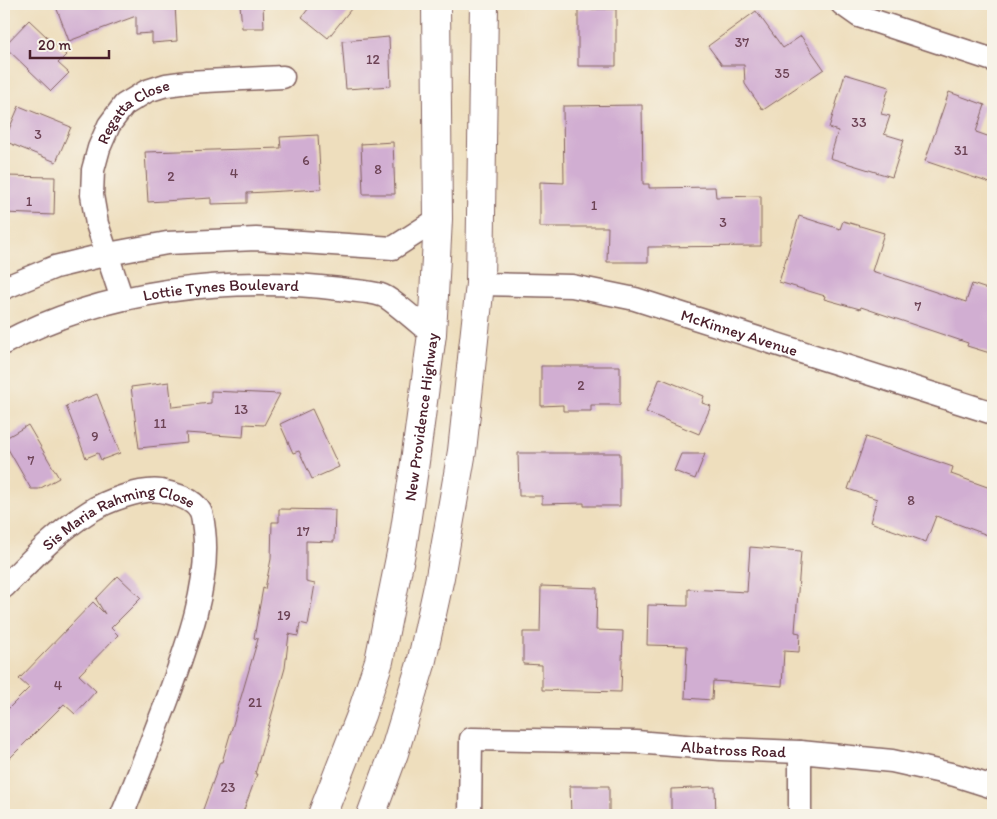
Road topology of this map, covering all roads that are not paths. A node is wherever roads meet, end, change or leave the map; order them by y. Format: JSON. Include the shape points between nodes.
{"nodes":[{"id":1,"x":436,"y":4,"type":"edge"},
{"id":2,"x":484,"y":4,"type":"edge"},
{"id":3,"x":842,"y":4,"type":"edge"},
{"id":4,"x":993,"y":60,"type":"edge"},
{"id":5,"x":283,"y":77,"type":"dead end"},
{"id":6,"x":438,"y":219,"type":"junction"},
{"id":7,"x":108,"y":254,"type":"junction"},
{"id":8,"x":480,"y":284,"type":"junction"},
{"id":9,"x":4,"y":288,"type":"edge"},
{"id":10,"x":122,"y":299,"type":"junction"},
{"id":11,"x":432,"y":334,"type":"junction"},
{"id":12,"x":4,"y":343,"type":"edge"},
{"id":13,"x":993,"y":413,"type":"edge"},
{"id":14,"x":4,"y":587,"type":"edge"},
{"id":15,"x":800,"y":752,"type":"junction"},
{"id":16,"x":993,"y":787,"type":"edge"},
{"id":17,"x":122,"y":815,"type":"edge"},
{"id":18,"x":322,"y":815,"type":"edge"},
{"id":19,"x":371,"y":815,"type":"edge"},
{"id":20,"x":470,"y":815,"type":"edge"},
{"id":21,"x":800,"y":815,"type":"edge"}],
"edges":[{"from":1,"to":6,"type":"highway","name":"New Providence Highway"},
{"from":2,"to":8,"type":"highway"},
{"from":3,"to":4,"type":"street","via":[[859,16]]},
{"from":5,"to":7,"type":"street","name":"Regatta Close","via":[[166,85],[147,91],[124,106],[109,125],[94,170],[94,211]]},
{"from":6,"to":7,"type":"street","via":[[393,248],[256,239],[167,244]]},
{"from":6,"to":11,"type":"highway","name":"New Providence Highway"},
{"from":7,"to":9,"type":"street","via":[[55,267]]},
{"from":7,"to":10,"type":"street","name":"Regatta Close"},
{"from":8,"to":13,"type":"street","name":"McKinney Avenue","via":[[572,286],[635,299]]},
{"from":8,"to":19,"type":"highway","via":[[462,451],[440,577],[421,664]]},
{"from":10,"to":11,"type":"street","name":"Lottie Tynes Boulevard","via":[[190,288],[314,286],[383,295]]},
{"from":10,"to":12,"type":"street","name":"Lottie Tynes Boulevard","via":[[72,314]]},
{"from":11,"to":18,"type":"highway","name":"New Providence Highway","via":[[403,543],[379,661]]},
{"from":14,"to":17,"type":"street","name":"Sis Maria Rahming Close","via":[[89,511],[116,499],[156,491],[176,494],[200,511],[205,562],[190,635]]},
{"from":15,"to":16,"type":"street","name":"Albatross Road","via":[[892,762],[955,775]]},
{"from":15,"to":20,"type":"street","name":"Albatross Road","via":[[636,742],[471,739]]},
{"from":15,"to":21,"type":"street"}]}
